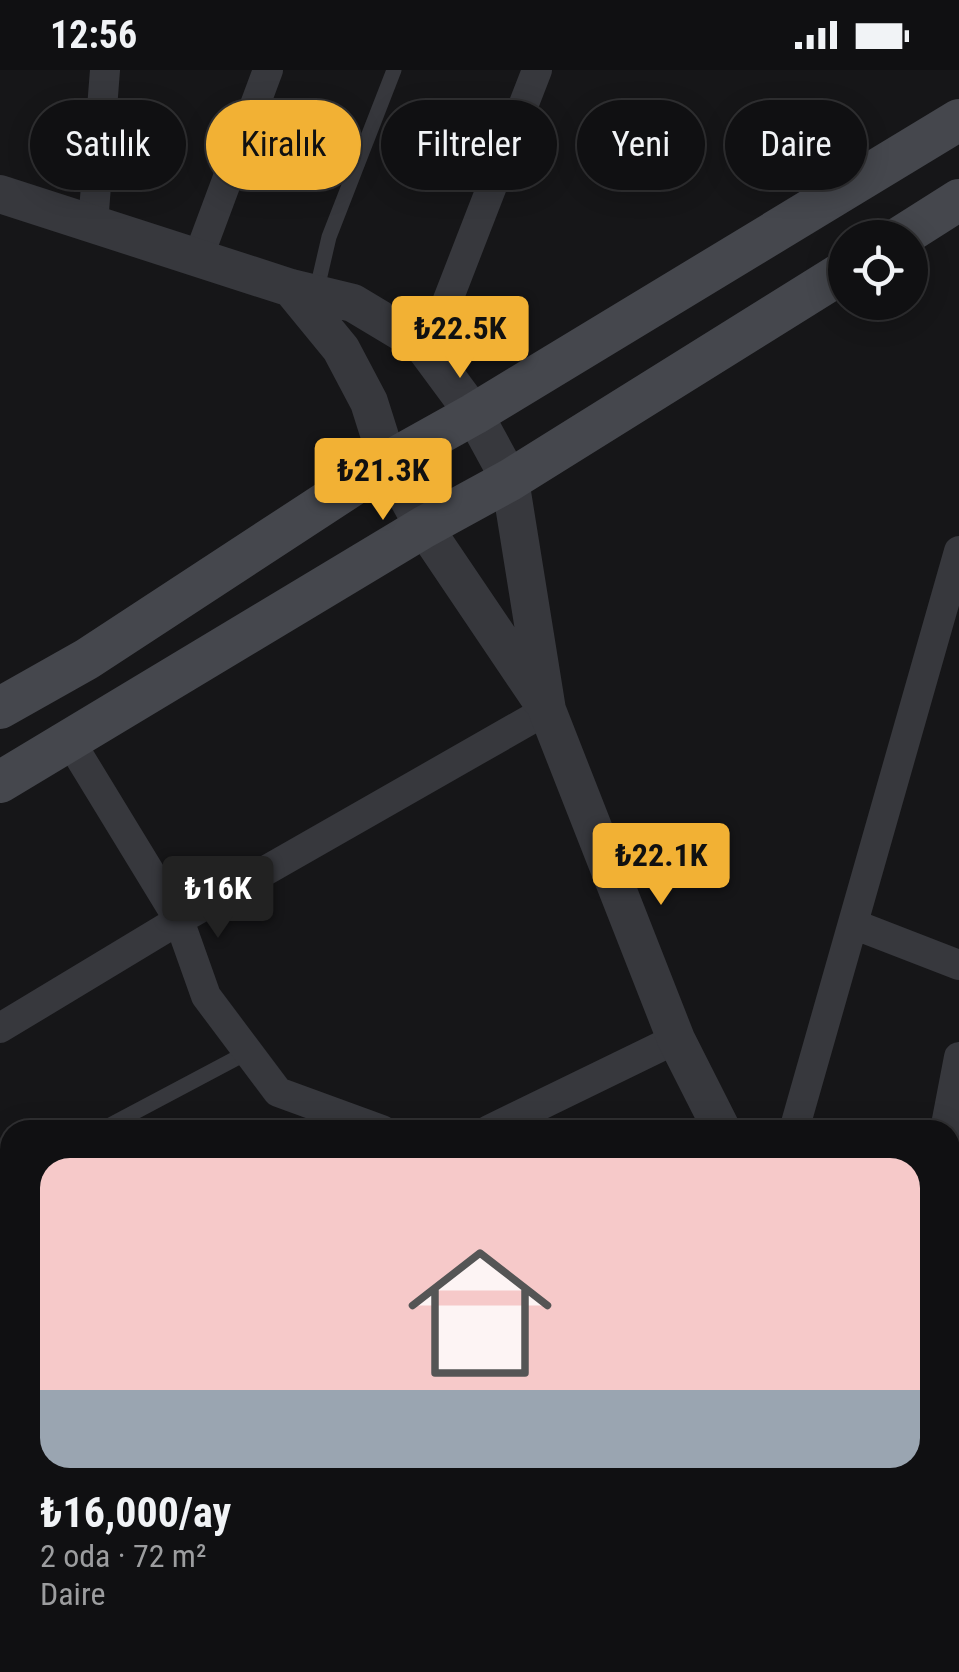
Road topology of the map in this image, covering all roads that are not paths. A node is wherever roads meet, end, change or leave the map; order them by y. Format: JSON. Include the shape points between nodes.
{"nodes":[{"id":1,"x":105,"y":70,"type":"edge"},
{"id":2,"x":268,"y":70,"type":"edge"},
{"id":3,"x":394,"y":70,"type":"edge"},
{"id":4,"x":537,"y":70,"type":"edge"},
{"id":5,"x":959,"y":120,"type":"edge"},
{"id":6,"x":0,"y":194,"type":"edge"},
{"id":7,"x":959,"y":200,"type":"edge"},
{"id":8,"x":927,"y":220,"type":"edge"},
{"id":9,"x":94,"y":224,"type":"junction"},
{"id":10,"x":198,"y":258,"type":"junction"},
{"id":11,"x":828,"y":282,"type":"edge"},
{"id":12,"x":303,"y":290,"type":"junction"},
{"id":13,"x":422,"y":345,"type":"junction"},
{"id":14,"x":474,"y":414,"type":"junction"},
{"id":15,"x":388,"y":462,"type":"junction"},
{"id":16,"x":510,"y":480,"type":"junction"},
{"id":17,"x":424,"y":527,"type":"junction"},
{"id":18,"x":959,"y":552,"type":"edge"},
{"id":19,"x":950,"y":616,"type":"edge"},
{"id":20,"x":0,"y":708,"type":"edge"},
{"id":21,"x":547,"y":710,"type":"junction"},
{"id":22,"x":68,"y":738,"type":"junction"},
{"id":23,"x":0,"y":782,"type":"edge"},
{"id":24,"x":179,"y":920,"type":"junction"},
{"id":25,"x":853,"y":924,"type":"junction"},
{"id":26,"x":959,"y":965,"type":"edge"},
{"id":27,"x":0,"y":1028,"type":"edge"},
{"id":28,"x":676,"y":1039,"type":"junction"},
{"id":29,"x":248,"y":1052,"type":"junction"},
{"id":30,"x":959,"y":1058,"type":"edge"},
{"id":31,"x":120,"y":1120,"type":"edge"},
{"id":32,"x":355,"y":1120,"type":"edge"},
{"id":33,"x":510,"y":1120,"type":"edge"},
{"id":34,"x":717,"y":1120,"type":"edge"},
{"id":35,"x":797,"y":1120,"type":"edge"},
{"id":36,"x":946,"y":1120,"type":"edge"}],
"edges":[{"from":1,"to":9,"type":"street"},
{"from":2,"to":10,"type":"street"},
{"from":3,"to":12,"type":"lane"},
{"from":4,"to":13,"type":"street","via":[[444,310]]},
{"from":5,"to":14,"type":"main road"},
{"from":6,"to":9,"type":"street"},
{"from":7,"to":8,"type":"main road"},
{"from":9,"to":10,"type":"street"},
{"from":10,"to":12,"type":"street"},
{"from":11,"to":16,"type":"main road"},
{"from":12,"to":13,"type":"street","via":[[354,303]]},
{"from":12,"to":15,"type":"street","via":[[369,402]]},
{"from":13,"to":14,"type":"street"},
{"from":14,"to":15,"type":"main road"},
{"from":14,"to":16,"type":"street"},
{"from":15,"to":17,"type":"street"},
{"from":15,"to":20,"type":"main road"},
{"from":16,"to":17,"type":"main road"},
{"from":16,"to":21,"type":"street"},
{"from":17,"to":21,"type":"street"},
{"from":17,"to":22,"type":"main road"},
{"from":18,"to":19,"type":"street"},
{"from":19,"to":25,"type":"street"},
{"from":21,"to":24,"type":"street"},
{"from":21,"to":28,"type":"street"},
{"from":22,"to":23,"type":"main road"},
{"from":22,"to":24,"type":"street"},
{"from":24,"to":27,"type":"street"},
{"from":24,"to":29,"type":"street","via":[[206,996]]},
{"from":25,"to":26,"type":"street"},
{"from":25,"to":35,"type":"street"},
{"from":28,"to":33,"type":"street"},
{"from":28,"to":34,"type":"street"},
{"from":29,"to":31,"type":"lane"},
{"from":29,"to":32,"type":"street","via":[[278,1092]]},
{"from":30,"to":36,"type":"street"}]}
